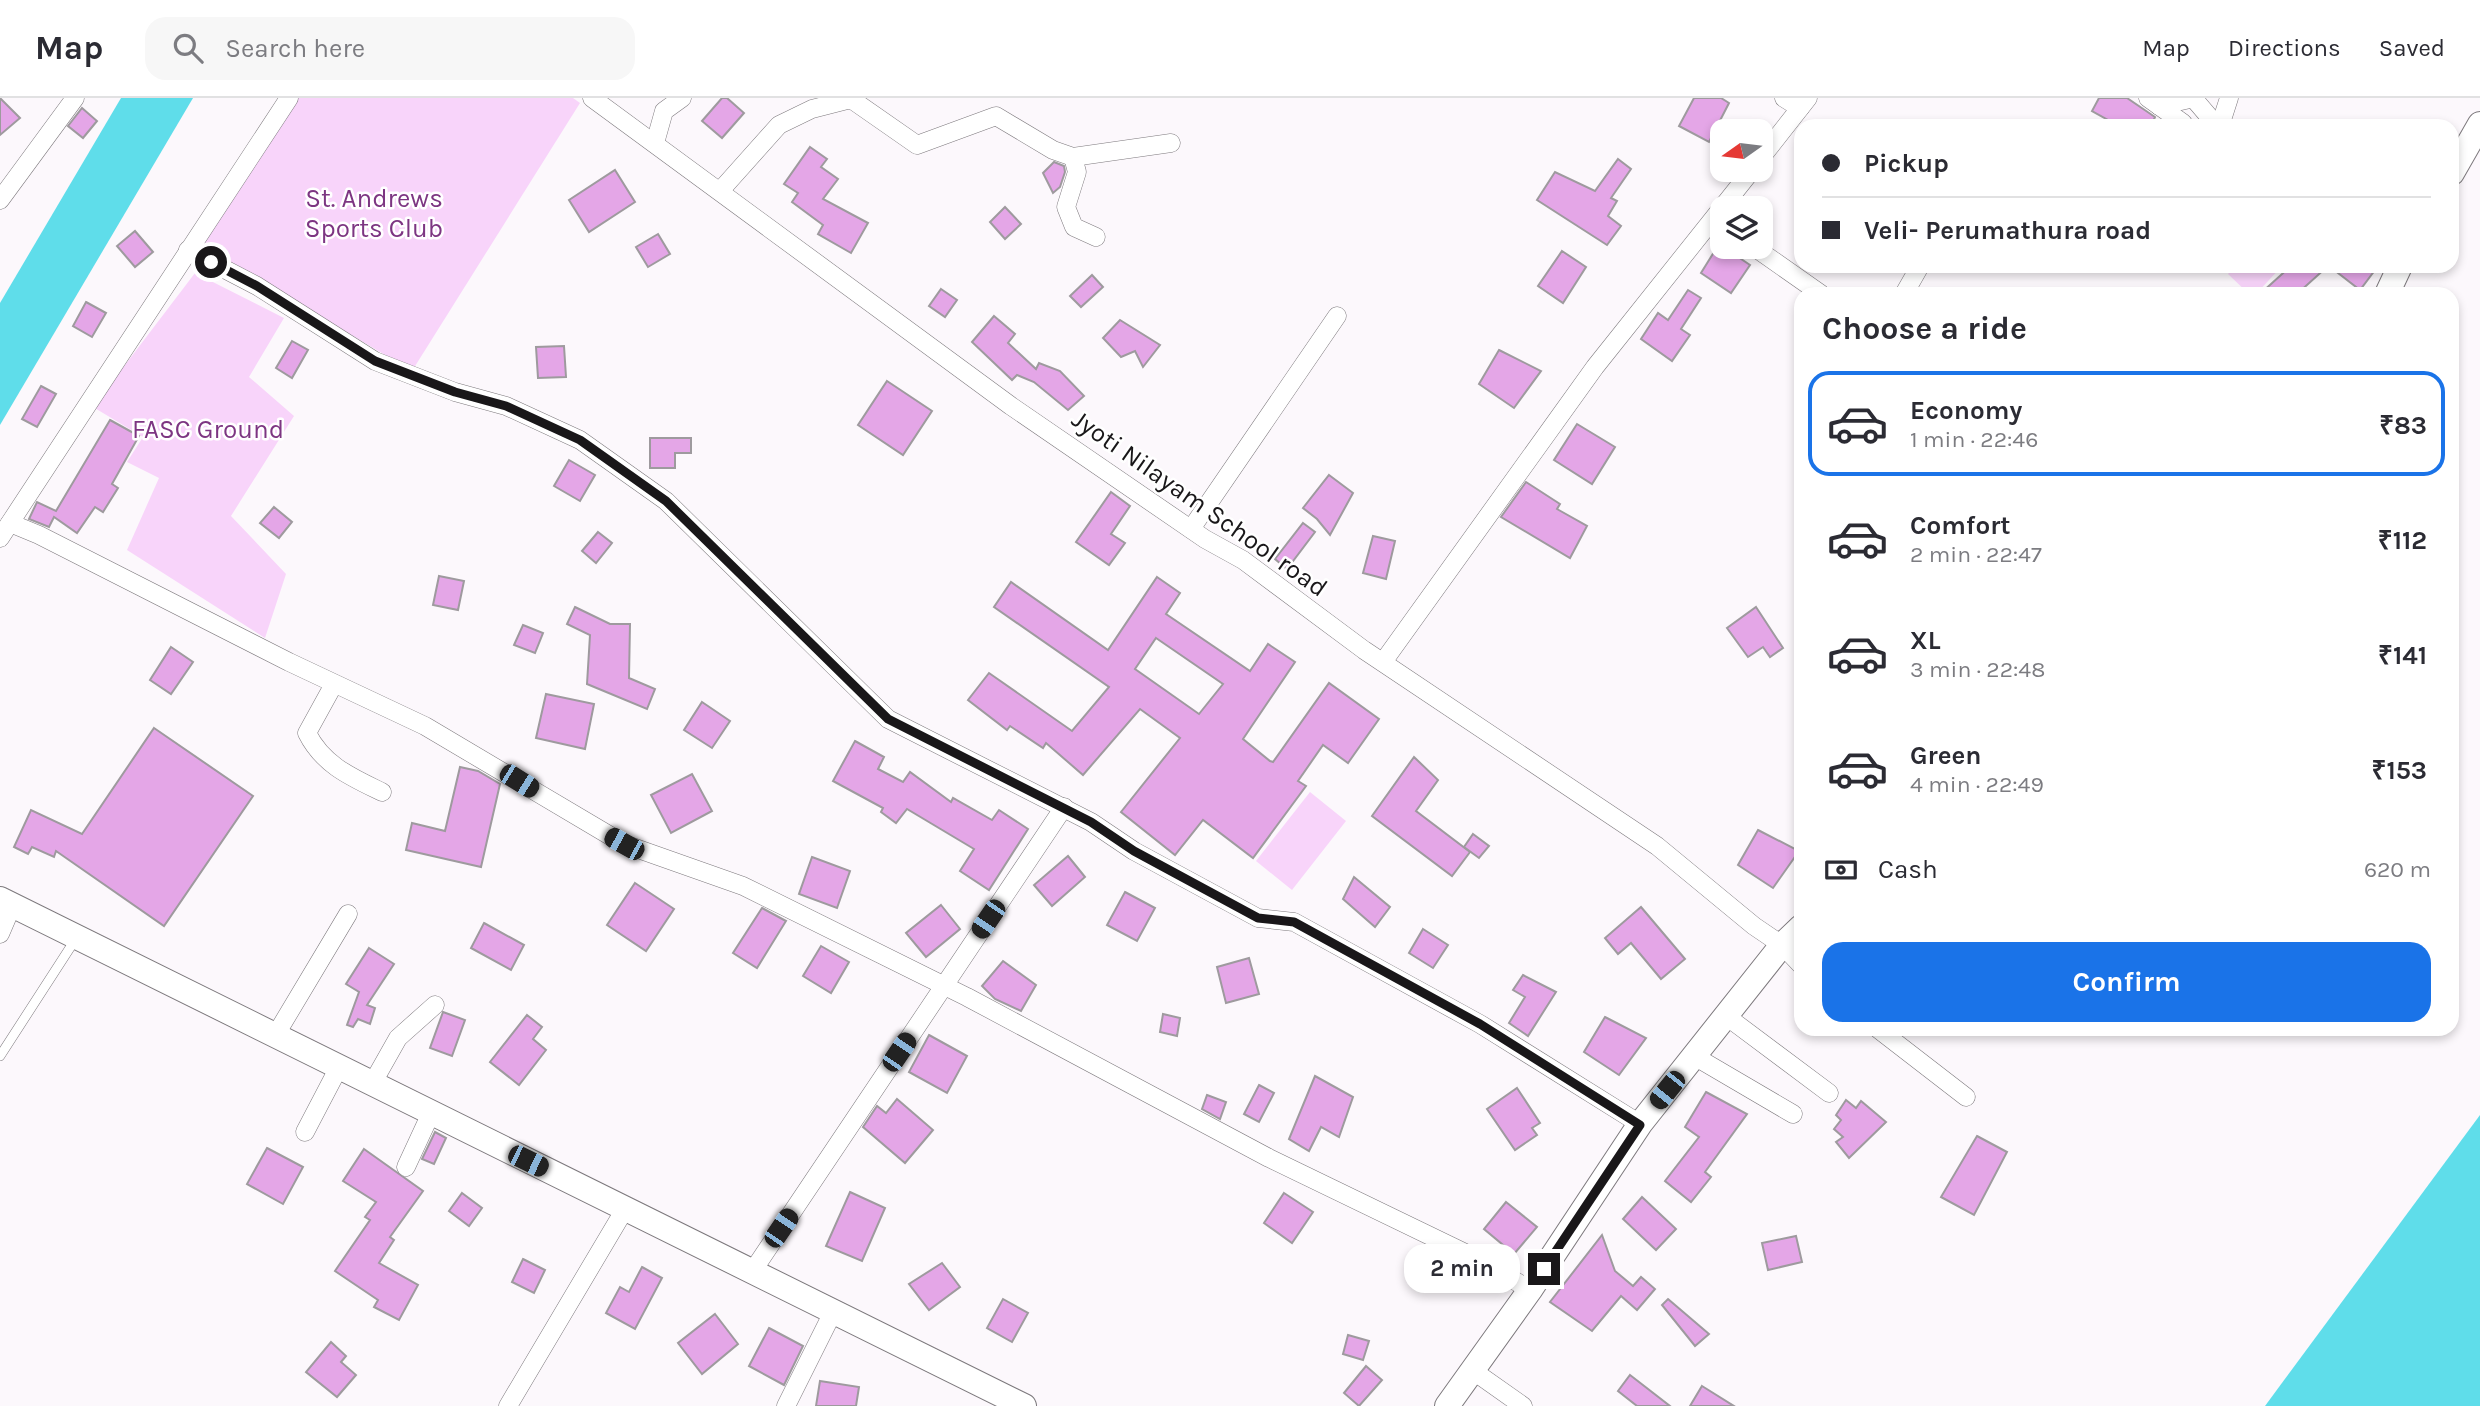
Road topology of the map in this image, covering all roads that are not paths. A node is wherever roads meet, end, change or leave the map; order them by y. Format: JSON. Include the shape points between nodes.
{"nodes":[{"id":1,"x":75,"y":98,"type":"edge"},
{"id":2,"x":289,"y":98,"type":"edge"},
{"id":3,"x":592,"y":98,"type":"edge"},
{"id":4,"x":682,"y":98,"type":"edge"},
{"id":5,"x":1784,"y":98,"type":"edge"},
{"id":6,"x":2194,"y":98,"type":"edge"},
{"id":7,"x":2229,"y":98,"type":"edge"},
{"id":8,"x":852,"y":99,"type":"edge"},
{"id":9,"x":2153,"y":102,"type":"edge"},
{"id":10,"x":1804,"y":103,"type":"edge"},
{"id":11,"x":2178,"y":119,"type":"edge"},
{"id":12,"x":2213,"y":119,"type":"edge"},
{"id":13,"x":2222,"y":119,"type":"edge"},
{"id":14,"x":2480,"y":124,"type":"edge"},
{"id":15,"x":1793,"y":131,"type":"edge"},
{"id":16,"x":655,"y":143,"type":"junction"},
{"id":17,"x":1171,"y":143,"type":"dead end"},
{"id":18,"x":1773,"y":148,"type":"edge"},
{"id":19,"x":1073,"y":157,"type":"junction"},
{"id":20,"x":2459,"y":161,"type":"edge"},
{"id":21,"x":720,"y":191,"type":"junction"},
{"id":22,"x":0,"y":200,"type":"edge"},
{"id":23,"x":1710,"y":231,"type":"edge"},
{"id":24,"x":1096,"y":237,"type":"dead end"},
{"id":25,"x":188,"y":250,"type":"junction"},
{"id":26,"x":1771,"y":259,"type":"edge"},
{"id":27,"x":1811,"y":287,"type":"edge"},
{"id":28,"x":1337,"y":316,"type":"dead end"},
{"id":29,"x":1191,"y":529,"type":"junction"},
{"id":30,"x":5,"y":531,"type":"edge"},
{"id":31,"x":1383,"y":662,"type":"junction"},
{"id":32,"x":334,"y":684,"type":"junction"},
{"id":33,"x":382,"y":792,"type":"dead end"},
{"id":34,"x":1064,"y":807,"type":"junction"},
{"id":35,"x":6,"y":903,"type":"edge"},
{"id":36,"x":348,"y":914,"type":"dead end"},
{"id":37,"x":0,"y":934,"type":"edge"},
{"id":38,"x":1794,"y":934,"type":"edge"},
{"id":39,"x":77,"y":937,"type":"junction"},
{"id":40,"x":1782,"y":945,"type":"junction"},
{"id":41,"x":1794,"y":958,"type":"edge"},
{"id":42,"x":943,"y":986,"type":"junction"},
{"id":43,"x":435,"y":1005,"type":"dead end"},
{"id":44,"x":1726,"y":1016,"type":"junction"},
{"id":45,"x":275,"y":1036,"type":"junction"},
{"id":46,"x":1887,"y":1036,"type":"edge"},
{"id":47,"x":0,"y":1056,"type":"edge"},
{"id":48,"x":1695,"y":1056,"type":"junction"},
{"id":49,"x":339,"y":1067,"type":"junction"},
{"id":50,"x":372,"y":1084,"type":"junction"},
{"id":51,"x":1829,"y":1093,"type":"dead end"},
{"id":52,"x":1966,"y":1097,"type":"dead end"},
{"id":53,"x":431,"y":1113,"type":"junction"},
{"id":54,"x":1793,"y":1114,"type":"dead end"},
{"id":55,"x":1640,"y":1125,"type":"junction"},
{"id":56,"x":305,"y":1132,"type":"dead end"},
{"id":57,"x":406,"y":1167,"type":"dead end"},
{"id":58,"x":625,"y":1209,"type":"junction"},
{"id":59,"x":752,"y":1272,"type":"junction"},
{"id":60,"x":1530,"y":1290,"type":"junction"},
{"id":61,"x":833,"y":1312,"type":"junction"},
{"id":62,"x":1472,"y":1370,"type":"junction"},
{"id":63,"x":508,"y":1406,"type":"edge"},
{"id":64,"x":786,"y":1406,"type":"edge"},
{"id":65,"x":1024,"y":1406,"type":"edge"},
{"id":66,"x":1447,"y":1406,"type":"edge"},
{"id":67,"x":1523,"y":1406,"type":"edge"}],
"edges":[{"from":1,"to":22,"type":"street"},
{"from":2,"to":25,"type":"street"},
{"from":3,"to":16,"type":"street","name":"Jyoti Nilayam School road"},
{"from":4,"to":16,"type":"street","via":[[664,111]]},
{"from":5,"to":10,"type":"street"},
{"from":6,"to":9,"type":"street"},
{"from":6,"to":12,"type":"street"},
{"from":7,"to":13,"type":"street"},
{"from":8,"to":19,"type":"street","via":[[917,145],[996,116]]},
{"from":8,"to":21,"type":"street","via":[[812,109],[779,125]]},
{"from":9,"to":11,"type":"street"},
{"from":14,"to":20,"type":"main road"},
{"from":15,"to":18,"type":"street"},
{"from":16,"to":21,"type":"street","name":"Jyoti Nilayam School road"},
{"from":17,"to":19,"type":"street"},
{"from":19,"to":24,"type":"street","via":[[1077,172],[1066,207],[1074,227]]},
{"from":21,"to":29,"type":"street","name":"Jyoti Nilayam School road","via":[[901,327]]},
{"from":23,"to":31,"type":"street","via":[[1595,368]]},
{"from":25,"to":30,"type":"street"},
{"from":25,"to":34,"type":"street","via":[[257,286],[375,361],[506,406],[580,440],[666,501],[888,719]]},
{"from":26,"to":27,"type":"street"},
{"from":28,"to":29,"type":"street"},
{"from":29,"to":31,"type":"street","name":"Jyoti Nilayam School road","via":[[1243,560]]},
{"from":30,"to":32,"type":"street","via":[[150,589]]},
{"from":31,"to":40,"type":"street","name":"Jyoti Nilayam School road","via":[[1657,846]]},
{"from":32,"to":33,"type":"street","via":[[307,733],[313,747],[333,767]]},
{"from":32,"to":42,"type":"street","via":[[425,726],[624,844],[743,886]]},
{"from":34,"to":42,"type":"street"},
{"from":34,"to":55,"type":"street","via":[[1258,918],[1294,922],[1480,1024]]},
{"from":35,"to":37,"type":"street"},
{"from":35,"to":39,"type":"main road"},
{"from":36,"to":45,"type":"street"},
{"from":38,"to":40,"type":"main road"},
{"from":39,"to":45,"type":"main road"},
{"from":39,"to":47,"type":"lane"},
{"from":40,"to":41,"type":"street","name":"Jyoti Nilayam School road"},
{"from":40,"to":44,"type":"main road"},
{"from":42,"to":59,"type":"street"},
{"from":42,"to":60,"type":"street","via":[[1269,1158],[1484,1262]]},
{"from":43,"to":50,"type":"street","via":[[398,1038]]},
{"from":44,"to":48,"type":"main road"},
{"from":44,"to":51,"type":"street"},
{"from":45,"to":49,"type":"main road"},
{"from":46,"to":52,"type":"street"},
{"from":48,"to":54,"type":"street"},
{"from":48,"to":55,"type":"main road"},
{"from":49,"to":50,"type":"main road"},
{"from":49,"to":56,"type":"street"},
{"from":50,"to":53,"type":"main road"},
{"from":53,"to":57,"type":"street"},
{"from":53,"to":58,"type":"main road"},
{"from":55,"to":60,"type":"main road"},
{"from":58,"to":59,"type":"main road"},
{"from":58,"to":63,"type":"street"},
{"from":59,"to":61,"type":"main road"},
{"from":60,"to":62,"type":"main road"},
{"from":61,"to":64,"type":"street"},
{"from":61,"to":65,"type":"main road"},
{"from":62,"to":66,"type":"main road"},
{"from":62,"to":67,"type":"street"}]}
